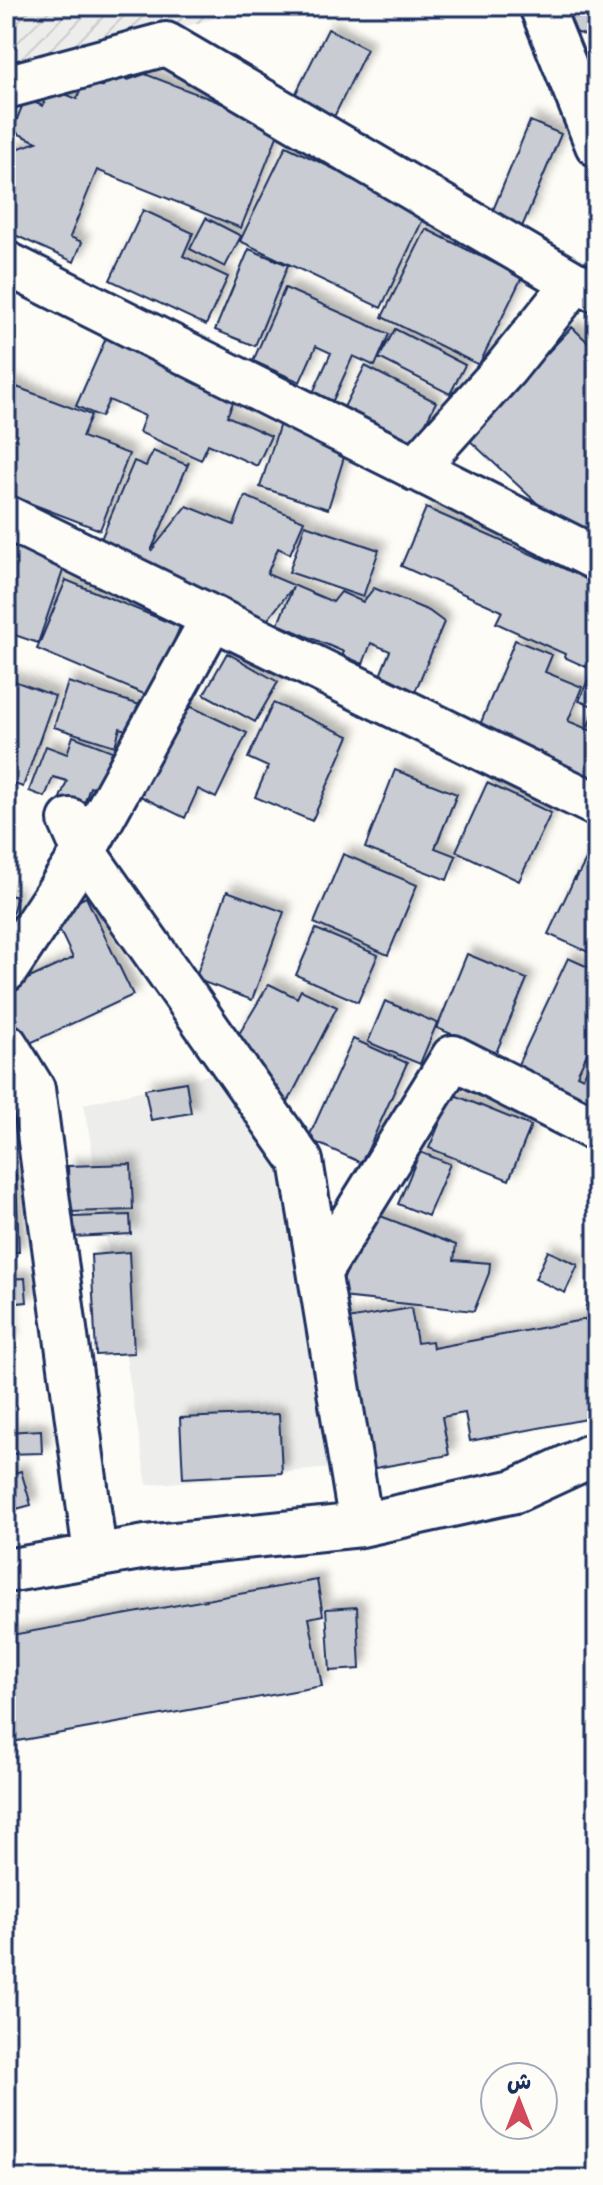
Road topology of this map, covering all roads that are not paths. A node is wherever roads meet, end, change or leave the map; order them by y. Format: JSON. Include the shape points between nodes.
{"nodes":[{"id":1,"x":541,"y":6,"type":"edge"},
{"id":2,"x":6,"y":87,"type":"edge"},
{"id":3,"x":586,"y":89,"type":"edge"},
{"id":4,"x":597,"y":145,"type":"edge"},
{"id":5,"x":6,"y":263,"type":"edge"},
{"id":6,"x":586,"y":287,"type":"edge"},
{"id":7,"x":415,"y":469,"type":"junction"},
{"id":8,"x":6,"y":517,"type":"edge"},
{"id":9,"x":597,"y":559,"type":"edge"},
{"id":10,"x":212,"y":619,"type":"junction"},
{"id":11,"x":597,"y":805,"type":"edge"},
{"id":12,"x":77,"y":836,"type":"junction"},
{"id":13,"x":6,"y":970,"type":"edge"},
{"id":14,"x":6,"y":1045,"type":"edge"},
{"id":15,"x":597,"y":1130,"type":"edge"},
{"id":16,"x":321,"y":1270,"type":"junction"},
{"id":17,"x":597,"y":1453,"type":"edge"},
{"id":18,"x":361,"y":1525,"type":"junction"},
{"id":19,"x":95,"y":1554,"type":"junction"},
{"id":20,"x":6,"y":1571,"type":"edge"}],
"edges":[{"from":1,"to":3,"type":"street"},
{"from":2,"to":6,"type":"street","via":[[166,44]]},
{"from":3,"to":4,"type":"street"},
{"from":5,"to":7,"type":"street"},
{"from":6,"to":7,"type":"street"},
{"from":7,"to":9,"type":"street"},
{"from":8,"to":10,"type":"street"},
{"from":10,"to":11,"type":"street"},
{"from":10,"to":12,"type":"street"},
{"from":12,"to":13,"type":"street"},
{"from":12,"to":16,"type":"street","via":[[301,1161]]},
{"from":14,"to":19,"type":"street","via":[[33,1089]]},
{"from":15,"to":16,"type":"street","via":[[453,1057]]},
{"from":16,"to":18,"type":"street"},
{"from":17,"to":18,"type":"street","via":[[515,1491]]},
{"from":18,"to":19,"type":"street"},
{"from":19,"to":20,"type":"street"}]}
